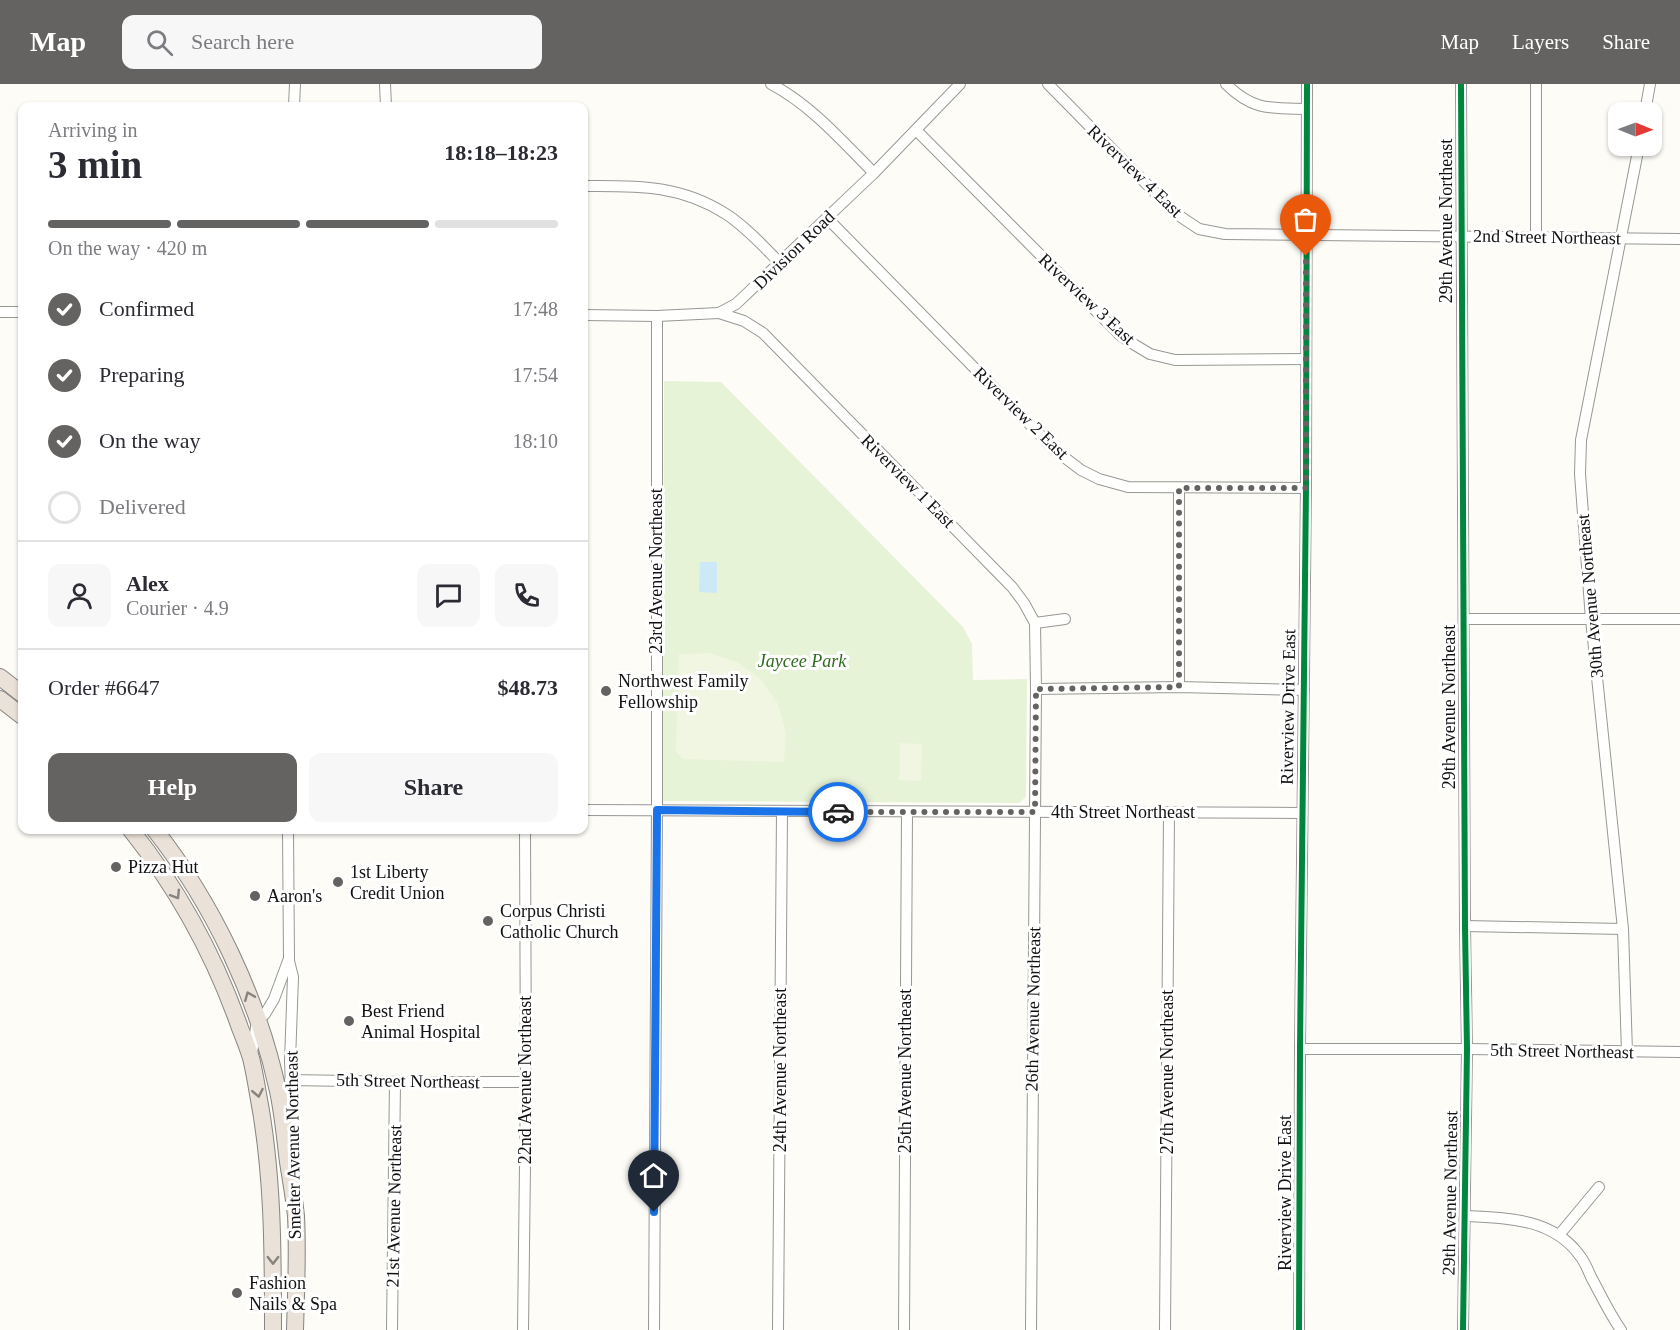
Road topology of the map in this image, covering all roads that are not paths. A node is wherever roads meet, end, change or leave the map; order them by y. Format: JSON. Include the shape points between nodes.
{"nodes":[{"id":1,"x":295,"y":84,"type":"edge"},
{"id":2,"x":385,"y":84,"type":"edge"},
{"id":3,"x":771,"y":84,"type":"edge"},
{"id":4,"x":960,"y":84,"type":"edge"},
{"id":5,"x":1047,"y":84,"type":"edge"},
{"id":6,"x":1226,"y":84,"type":"edge"},
{"id":7,"x":1307,"y":84,"type":"edge"},
{"id":8,"x":1461,"y":84,"type":"edge"},
{"id":9,"x":1536,"y":84,"type":"edge"},
{"id":10,"x":1650,"y":84,"type":"edge"},
{"id":11,"x":294,"y":102,"type":"edge"},
{"id":12,"x":386,"y":102,"type":"edge"},
{"id":13,"x":1647,"y":102,"type":"edge"},
{"id":14,"x":1306,"y":109,"type":"junction"},
{"id":15,"x":916,"y":130,"type":"junction"},
{"id":16,"x":1637,"y":156,"type":"edge"},
{"id":17,"x":874,"y":173,"type":"junction"},
{"id":18,"x":588,"y":186,"type":"edge"},
{"id":19,"x":827,"y":218,"type":"junction"},
{"id":20,"x":1307,"y":235,"type":"junction"},
{"id":21,"x":1461,"y":236,"type":"junction"},
{"id":22,"x":1536,"y":237,"type":"junction"},
{"id":23,"x":1621,"y":238,"type":"junction"},
{"id":24,"x":1680,"y":239,"type":"edge"},
{"id":25,"x":780,"y":263,"type":"junction"},
{"id":26,"x":0,"y":312,"type":"edge"},
{"id":27,"x":18,"y":312,"type":"edge"},
{"id":28,"x":719,"y":313,"type":"junction"},
{"id":29,"x":588,"y":315,"type":"edge"},
{"id":30,"x":657,"y":316,"type":"junction"},
{"id":31,"x":1306,"y":359,"type":"junction"},
{"id":32,"x":1179,"y":488,"type":"junction"},
{"id":33,"x":1306,"y":488,"type":"junction"},
{"id":34,"x":1065,"y":619,"type":"dead end"},
{"id":35,"x":1464,"y":619,"type":"junction"},
{"id":36,"x":1591,"y":619,"type":"junction"},
{"id":37,"x":1680,"y":619,"type":"edge"},
{"id":38,"x":1035,"y":623,"type":"junction"},
{"id":39,"x":0,"y":677,"type":"edge"},
{"id":40,"x":1179,"y":687,"type":"junction"},
{"id":41,"x":1036,"y":689,"type":"junction"},
{"id":42,"x":1304,"y":690,"type":"junction"},
{"id":43,"x":18,"y":691,"type":"edge"},
{"id":44,"x":0,"y":699,"type":"edge"},
{"id":45,"x":18,"y":713,"type":"edge"},
{"id":46,"x":588,"y":810,"type":"edge"},
{"id":47,"x":657,"y":810,"type":"junction"},
{"id":48,"x":782,"y":811,"type":"junction"},
{"id":49,"x":907,"y":812,"type":"junction"},
{"id":50,"x":1035,"y":812,"type":"junction"},
{"id":51,"x":1169,"y":813,"type":"junction"},
{"id":52,"x":1302,"y":813,"type":"junction"},
{"id":53,"x":134,"y":834,"type":"edge"},
{"id":54,"x":158,"y":834,"type":"edge"},
{"id":55,"x":288,"y":834,"type":"edge"},
{"id":56,"x":525,"y":834,"type":"edge"},
{"id":57,"x":1465,"y":926,"type":"junction"},
{"id":58,"x":1623,"y":929,"type":"junction"},
{"id":59,"x":289,"y":961,"type":"junction"},
{"id":60,"x":257,"y":1021,"type":"junction"},
{"id":61,"x":1300,"y":1049,"type":"junction"},
{"id":62,"x":1467,"y":1049,"type":"junction"},
{"id":63,"x":1627,"y":1052,"type":"junction"},
{"id":64,"x":1680,"y":1052,"type":"edge"},
{"id":65,"x":251,"y":1058,"type":"junction"},
{"id":66,"x":290,"y":1080,"type":"junction"},
{"id":67,"x":395,"y":1082,"type":"junction"},
{"id":68,"x":526,"y":1082,"type":"junction"},
{"id":69,"x":1599,"y":1187,"type":"dead end"},
{"id":70,"x":296,"y":1216,"type":"junction"},
{"id":71,"x":1465,"y":1216,"type":"junction"},
{"id":72,"x":1559,"y":1235,"type":"junction"},
{"id":73,"x":273,"y":1330,"type":"edge"},
{"id":74,"x":295,"y":1330,"type":"edge"},
{"id":75,"x":392,"y":1330,"type":"edge"},
{"id":76,"x":523,"y":1330,"type":"edge"},
{"id":77,"x":654,"y":1330,"type":"edge"},
{"id":78,"x":778,"y":1330,"type":"edge"},
{"id":79,"x":904,"y":1330,"type":"edge"},
{"id":80,"x":1030,"y":1330,"type":"edge"},
{"id":81,"x":1165,"y":1330,"type":"edge"},
{"id":82,"x":1299,"y":1330,"type":"edge"},
{"id":83,"x":1463,"y":1330,"type":"edge"},
{"id":84,"x":1621,"y":1330,"type":"edge"}],
"edges":[{"from":1,"to":11,"type":"street"},
{"from":2,"to":12,"type":"street"},
{"from":3,"to":17,"type":"street","via":[[806,107]]},
{"from":4,"to":15,"type":"street","name":"Division Road"},
{"from":5,"to":20,"type":"street","name":"Riverview 4 East","via":[[1175,213],[1199,229],[1225,234]]},
{"from":6,"to":14,"type":"street","via":[[1251,104]]},
{"from":7,"to":14,"type":"street","name":"Riverview Drive East"},
{"from":8,"to":21,"type":"street","name":"29th Avenue Northeast"},
{"from":9,"to":22,"type":"street"},
{"from":10,"to":13,"type":"street"},
{"from":14,"to":20,"type":"street","name":"Riverview Drive East"},
{"from":15,"to":17,"type":"street","name":"Division Road"},
{"from":15,"to":31,"type":"street","name":"Riverview 3 East","via":[[1120,335],[1150,354],[1175,360]]},
{"from":16,"to":23,"type":"street","name":"30th Avenue Northeast"},
{"from":17,"to":19,"type":"street","name":"Division Road"},
{"from":18,"to":25,"type":"street","via":[[637,186],[696,199],[726,214]]},
{"from":19,"to":25,"type":"street","name":"Division Road"},
{"from":19,"to":32,"type":"street","name":"Riverview 2 East","via":[[1056,451],[1098,479],[1128,487]]},
{"from":20,"to":21,"type":"street","name":"2nd Street Northeast"},
{"from":20,"to":31,"type":"street","name":"Riverview Drive East"},
{"from":21,"to":22,"type":"street","name":"2nd Street Northeast"},
{"from":21,"to":35,"type":"street","name":"29th Avenue Northeast"},
{"from":22,"to":23,"type":"street","name":"2nd Street Northeast"},
{"from":23,"to":24,"type":"street","name":"2nd Street Northeast"},
{"from":23,"to":36,"type":"street","name":"30th Avenue Northeast","via":[[1581,440]]},
{"from":25,"to":28,"type":"street","name":"Division Road","via":[[736,304]]},
{"from":26,"to":27,"type":"street"},
{"from":28,"to":30,"type":"street"},
{"from":28,"to":38,"type":"street","name":"Riverview 1 East","via":[[744,321],[763,333],[1012,586]]},
{"from":29,"to":30,"type":"street"},
{"from":30,"to":47,"type":"street","name":"23rd Avenue Northeast"},
{"from":31,"to":33,"type":"street","name":"Riverview Drive East"},
{"from":32,"to":33,"type":"street","name":"Riverview 2 East"},
{"from":32,"to":40,"type":"street"},
{"from":33,"to":42,"type":"street","name":"Riverview Drive East"},
{"from":34,"to":38,"type":"street"},
{"from":35,"to":36,"type":"street"},
{"from":35,"to":57,"type":"street","name":"29th Avenue Northeast"},
{"from":36,"to":37,"type":"street"},
{"from":36,"to":58,"type":"street","name":"30th Avenue Northeast"},
{"from":38,"to":41,"type":"street","name":"Riverview 1 East"},
{"from":39,"to":43,"type":"highway"},
{"from":40,"to":41,"type":"street"},
{"from":40,"to":42,"type":"street"},
{"from":41,"to":50,"type":"street","name":"26th Avenue Northeast"},
{"from":42,"to":52,"type":"street","name":"Riverview Drive East"},
{"from":44,"to":45,"type":"highway"},
{"from":46,"to":47,"type":"street","name":"4th Street Northeast"},
{"from":47,"to":48,"type":"street","name":"4th Street Northeast"},
{"from":47,"to":77,"type":"street","name":"23rd Avenue Northeast"},
{"from":48,"to":49,"type":"street","name":"4th Street Northeast"},
{"from":48,"to":78,"type":"street","name":"24th Avenue Northeast"},
{"from":49,"to":50,"type":"street","name":"4th Street Northeast"},
{"from":49,"to":79,"type":"street","name":"25th Avenue Northeast"},
{"from":50,"to":51,"type":"street","name":"4th Street Northeast"},
{"from":50,"to":80,"type":"street","name":"26th Avenue Northeast"},
{"from":51,"to":52,"type":"street","name":"4th Street Northeast"},
{"from":51,"to":81,"type":"street","name":"27th Avenue Northeast"},
{"from":52,"to":61,"type":"street","name":"Riverview Drive East"},
{"from":53,"to":65,"type":"highway","name":"Smelter Avenue Northeast","one_way":true,"via":[[187,912],[210,956],[230,997]]},
{"from":60,"to":54,"type":"highway","one_way":true,"via":[[234,961],[204,902]]},
{"from":55,"to":59,"type":"street","name":"Smelter Avenue Northeast"},
{"from":56,"to":68,"type":"street","name":"22nd Avenue Northeast"},
{"from":57,"to":58,"type":"street"},
{"from":57,"to":62,"type":"street","name":"29th Avenue Northeast"},
{"from":58,"to":63,"type":"street","name":"30th Avenue Northeast"},
{"from":59,"to":60,"type":"street","name":"Smelter Avenue Northeast","via":[[274,999]]},
{"from":59,"to":66,"type":"street","name":"Smelter Avenue Northeast","via":[[293,977]]},
{"from":60,"to":65,"type":"street","name":"Smelter Avenue Northeast"},
{"from":60,"to":70,"type":"highway","via":[[277,1088]]},
{"from":61,"to":62,"type":"street","name":"5th Street Northeast"},
{"from":61,"to":82,"type":"street","name":"Riverview Drive East"},
{"from":62,"to":63,"type":"street","name":"5th Street Northeast"},
{"from":62,"to":71,"type":"street","name":"29th Avenue Northeast"},
{"from":63,"to":64,"type":"street","name":"5th Street Northeast"},
{"from":65,"to":73,"type":"highway","name":"Smelter Avenue Northeast","one_way":true,"via":[[265,1130],[272,1202]]},
{"from":66,"to":67,"type":"street","name":"5th Street Northeast"},
{"from":66,"to":70,"type":"street","name":"Smelter Avenue Northeast"},
{"from":67,"to":68,"type":"street","name":"5th Street Northeast"},
{"from":67,"to":75,"type":"street","name":"21st Avenue Northeast"},
{"from":68,"to":76,"type":"street","name":"22nd Avenue Northeast"},
{"from":69,"to":72,"type":"street"},
{"from":70,"to":74,"type":"highway","name":"Smelter Avenue Northeast"},
{"from":71,"to":72,"type":"street","via":[[1533,1223]]},
{"from":71,"to":83,"type":"street","name":"29th Avenue Northeast"},
{"from":72,"to":84,"type":"street","via":[[1580,1256]]}]}
